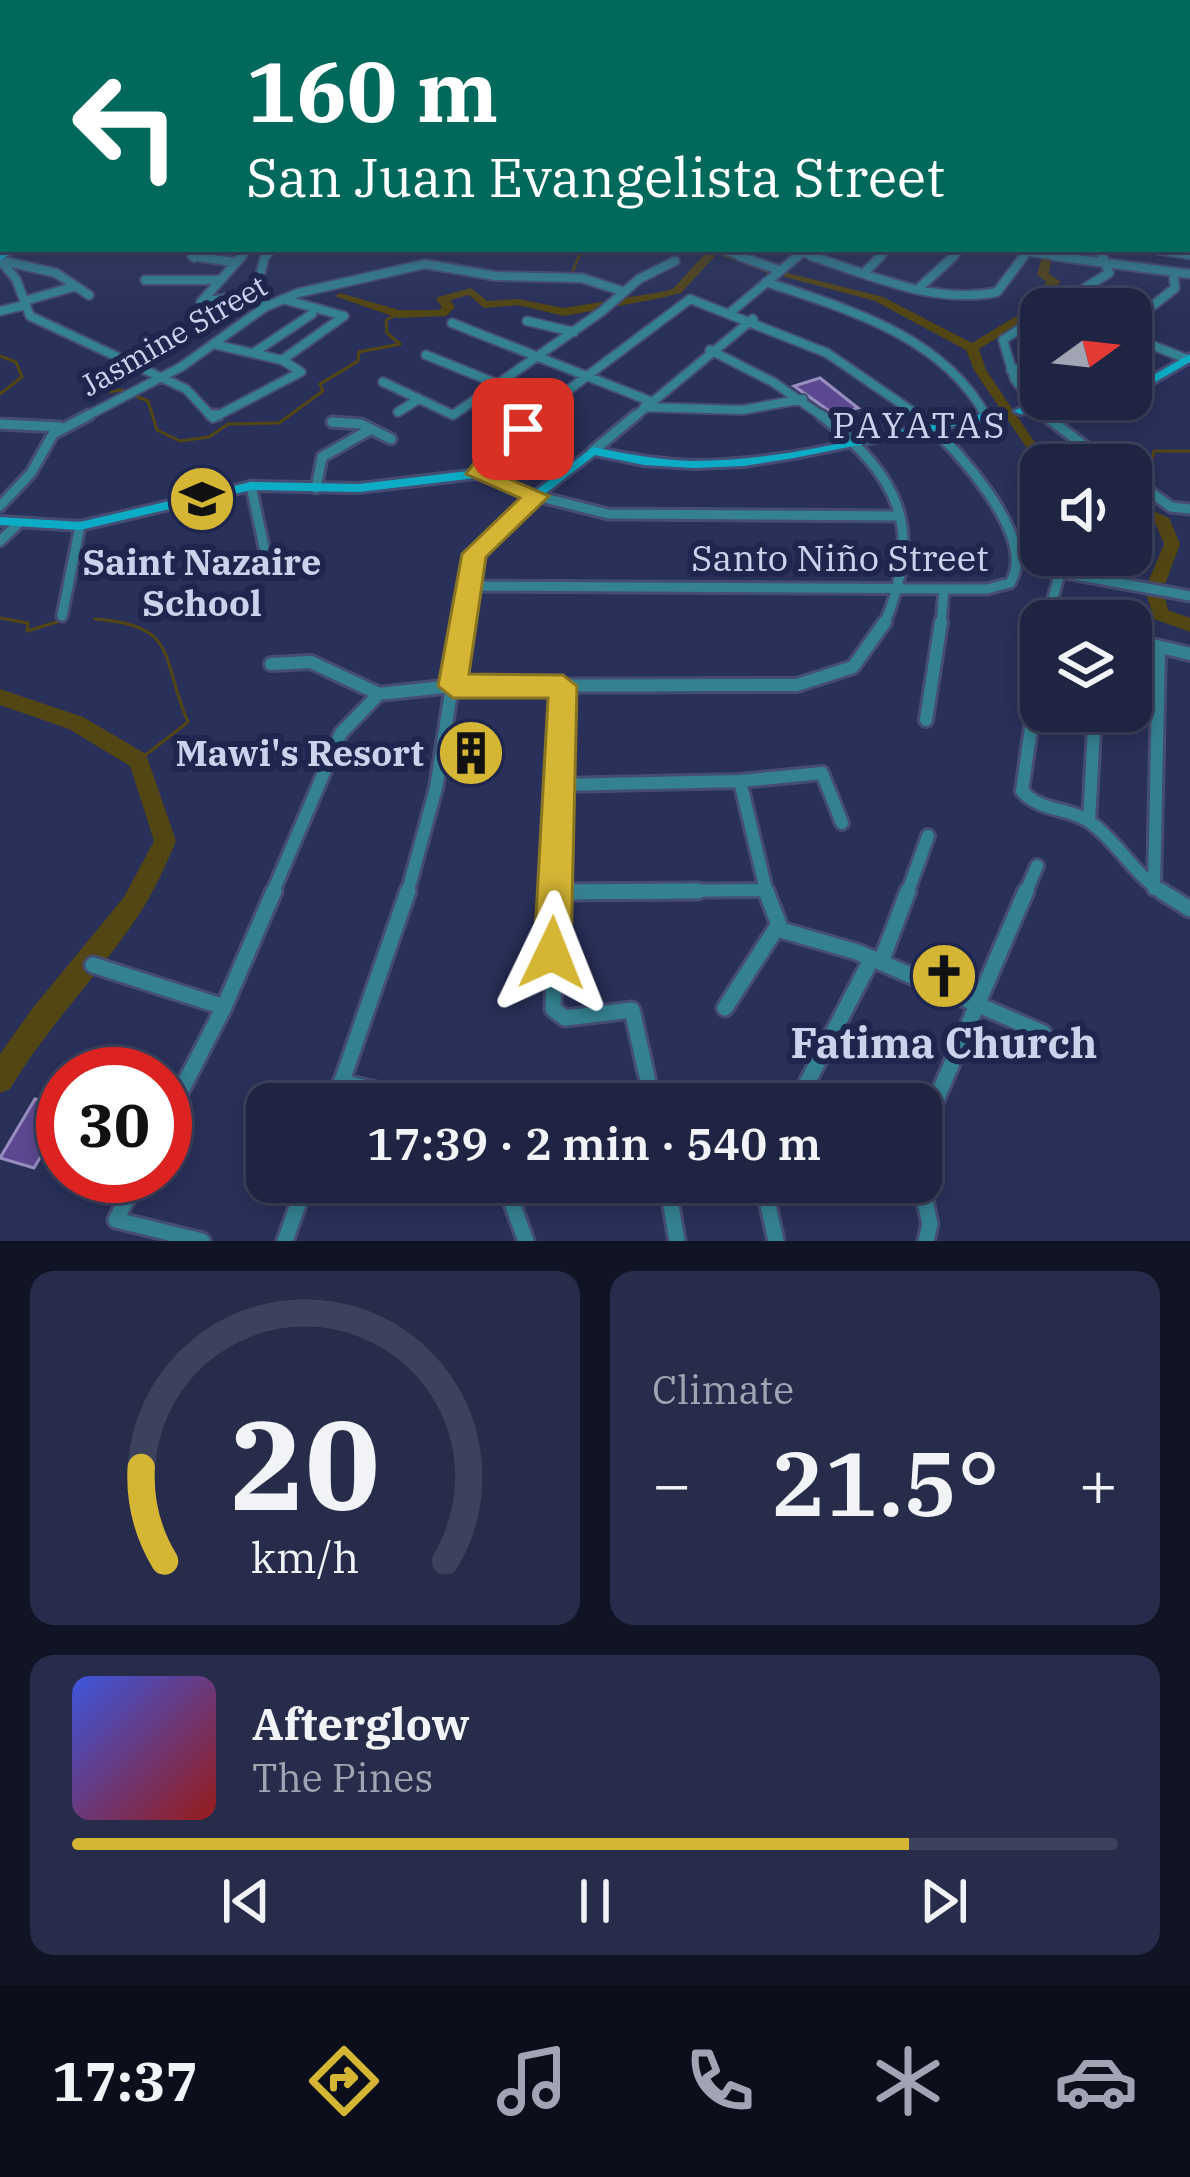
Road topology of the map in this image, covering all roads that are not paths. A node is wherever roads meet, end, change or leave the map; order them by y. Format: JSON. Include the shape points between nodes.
{"nodes":[{"id":1,"x":195,"y":252,"type":"edge"},
{"id":2,"x":246,"y":252,"type":"edge"},
{"id":3,"x":268,"y":252,"type":"edge"},
{"id":4,"x":407,"y":252,"type":"edge"},
{"id":5,"x":727,"y":252,"type":"edge"},
{"id":6,"x":803,"y":252,"type":"edge"},
{"id":7,"x":807,"y":252,"type":"edge"},
{"id":8,"x":886,"y":252,"type":"edge"},
{"id":9,"x":959,"y":252,"type":"edge"},
{"id":10,"x":1029,"y":252,"type":"edge"},
{"id":11,"x":1034,"y":252,"type":"edge"},
{"id":12,"x":1099,"y":252,"type":"edge"},
{"id":13,"x":2,"y":256,"type":"edge"},
{"id":14,"x":675,"y":261,"type":"dead end"},
{"id":15,"x":234,"y":262,"type":"junction"},
{"id":16,"x":410,"y":265,"type":"junction"},
{"id":17,"x":1110,"y":265,"type":"junction"},
{"id":18,"x":779,"y":270,"type":"junction"},
{"id":19,"x":865,"y":272,"type":"junction"},
{"id":20,"x":1173,"y":272,"type":"junction"},
{"id":21,"x":1190,"y":274,"type":"edge"},
{"id":22,"x":146,"y":280,"type":"dead end"},
{"id":23,"x":217,"y":280,"type":"junction"},
{"id":24,"x":766,"y":282,"type":"junction"},
{"id":25,"x":73,"y":287,"type":"junction"},
{"id":26,"x":919,"y":288,"type":"junction"},
{"id":27,"x":1085,"y":288,"type":"edge"},
{"id":28,"x":257,"y":294,"type":"junction"},
{"id":29,"x":89,"y":295,"type":"dead end"},
{"id":30,"x":617,"y":297,"type":"junction"},
{"id":31,"x":283,"y":299,"type":"junction"},
{"id":32,"x":24,"y":303,"type":"junction"},
{"id":33,"x":1152,"y":306,"type":"edge"},
{"id":34,"x":265,"y":308,"type":"junction"},
{"id":35,"x":0,"y":311,"type":"edge"},
{"id":36,"x":732,"y":311,"type":"junction"},
{"id":37,"x":312,"y":314,"type":"dead end"},
{"id":38,"x":753,"y":319,"type":"junction"},
{"id":39,"x":452,"y":322,"type":"dead end"},
{"id":40,"x":526,"y":322,"type":"dead end"},
{"id":41,"x":1020,"y":329,"type":"edge"},
{"id":42,"x":574,"y":332,"type":"junction"},
{"id":43,"x":218,"y":345,"type":"junction"},
{"id":44,"x":1152,"y":345,"type":"edge"},
{"id":45,"x":710,"y":350,"type":"junction"},
{"id":46,"x":255,"y":352,"type":"junction"},
{"id":47,"x":426,"y":355,"type":"dead end"},
{"id":48,"x":539,"y":356,"type":"junction"},
{"id":49,"x":1188,"y":358,"type":"edge"},
{"id":50,"x":282,"y":360,"type":"junction"},
{"id":51,"x":1020,"y":369,"type":"edge"},
{"id":52,"x":1011,"y":370,"type":"junction"},
{"id":53,"x":592,"y":375,"type":"junction"},
{"id":54,"x":157,"y":377,"type":"junction"},
{"id":55,"x":1152,"y":380,"type":"edge"},
{"id":56,"x":383,"y":382,"type":"dead end"},
{"id":57,"x":1020,"y":383,"type":"edge"},
{"id":58,"x":498,"y":384,"type":"junction"},
{"id":59,"x":419,"y":399,"type":"junction"},
{"id":60,"x":803,"y":399,"type":"junction"},
{"id":61,"x":647,"y":404,"type":"junction"},
{"id":62,"x":398,"y":412,"type":"dead end"},
{"id":63,"x":990,"y":416,"type":"joint"},
{"id":64,"x":1048,"y":420,"type":"edge"},
{"id":65,"x":332,"y":422,"type":"dead end"},
{"id":66,"x":0,"y":424,"type":"edge"},
{"id":67,"x":64,"y":427,"type":"junction"},
{"id":68,"x":935,"y":428,"type":"junction"},
{"id":69,"x":371,"y":429,"type":"junction"},
{"id":70,"x":392,"y":439,"type":"dead end"},
{"id":71,"x":855,"y":444,"type":"junction"},
{"id":72,"x":1077,"y":444,"type":"edge"},
{"id":73,"x":593,"y":451,"type":"junction"},
{"id":74,"x":477,"y":474,"type":"junction"},
{"id":75,"x":251,"y":486,"type":"junction"},
{"id":76,"x":316,"y":488,"type":"junction"},
{"id":77,"x":1152,"y":494,"type":"edge"},
{"id":78,"x":537,"y":496,"type":"junction"},
{"id":79,"x":0,"y":506,"type":"edge"},
{"id":80,"x":1190,"y":508,"type":"edge"},
{"id":81,"x":897,"y":516,"type":"junction"},
{"id":82,"x":0,"y":521,"type":"edge"},
{"id":83,"x":17,"y":525,"type":"junction"},
{"id":84,"x":80,"y":526,"type":"junction"},
{"id":85,"x":0,"y":542,"type":"edge"},
{"id":86,"x":264,"y":547,"type":"dead end"},
{"id":87,"x":466,"y":586,"type":"junction"},
{"id":88,"x":898,"y":587,"type":"junction"},
{"id":89,"x":944,"y":589,"type":"junction"},
{"id":90,"x":1190,"y":596,"type":"edge"},
{"id":91,"x":1053,"y":600,"type":"edge"},
{"id":92,"x":62,"y":616,"type":"dead end"},
{"id":93,"x":1152,"y":645,"type":"edge"},
{"id":94,"x":1159,"y":647,"type":"junction"},
{"id":95,"x":1190,"y":654,"type":"edge"},
{"id":96,"x":271,"y":664,"type":"dead end"},
{"id":97,"x":453,"y":686,"type":"junction"},
{"id":98,"x":563,"y":686,"type":"junction"},
{"id":99,"x":379,"y":694,"type":"junction"},
{"id":100,"x":926,"y":720,"type":"dead end"},
{"id":101,"x":1029,"y":732,"type":"edge"},
{"id":102,"x":1094,"y":732,"type":"edge"},
{"id":103,"x":740,"y":781,"type":"junction"},
{"id":104,"x":559,"y":785,"type":"junction"},
{"id":105,"x":1089,"y":821,"type":"junction"},
{"id":106,"x":842,"y":823,"type":"dead end"},
{"id":107,"x":928,"y":836,"type":"dead end"},
{"id":108,"x":1037,"y":866,"type":"dead end"},
{"id":109,"x":1154,"y":889,"type":"junction"},
{"id":110,"x":765,"y":890,"type":"junction"},
{"id":111,"x":555,"y":892,"type":"junction"},
{"id":112,"x":1190,"y":909,"type":"edge"},
{"id":113,"x":777,"y":927,"type":"junction"},
{"id":114,"x":877,"y":960,"type":"junction"},
{"id":115,"x":93,"y":965,"type":"dead end"},
{"id":116,"x":978,"y":1003,"type":"junction"},
{"id":117,"x":224,"y":1007,"type":"junction"},
{"id":118,"x":725,"y":1008,"type":"dead end"},
{"id":119,"x":1043,"y":1033,"type":"dead end"},
{"id":120,"x":192,"y":1069,"type":"edge"},
{"id":121,"x":341,"y":1082,"type":"joint"},
{"id":122,"x":345,"y":1083,"type":"edge"},
{"id":123,"x":648,"y":1083,"type":"edge"},
{"id":124,"x":808,"y":1083,"type":"edge"},
{"id":125,"x":942,"y":1086,"type":"edge"},
{"id":126,"x":124,"y":1203,"type":"edge"},
{"id":127,"x":299,"y":1203,"type":"edge"},
{"id":128,"x":512,"y":1203,"type":"edge"},
{"id":129,"x":670,"y":1203,"type":"edge"},
{"id":130,"x":768,"y":1203,"type":"edge"},
{"id":131,"x":926,"y":1203,"type":"edge"},
{"id":132,"x":202,"y":1241,"type":"edge"},
{"id":133,"x":286,"y":1241,"type":"edge"},
{"id":134,"x":526,"y":1241,"type":"edge"},
{"id":135,"x":677,"y":1241,"type":"edge"},
{"id":136,"x":776,"y":1241,"type":"edge"},
{"id":137,"x":926,"y":1241,"type":"edge"}],
"edges":[{"from":1,"to":15,"type":"street","via":[[190,259]]},
{"from":2,"to":15,"type":"street"},
{"from":3,"to":28,"type":"street"},
{"from":4,"to":16,"type":"street"},
{"from":5,"to":18,"type":"street"},
{"from":6,"to":18,"type":"street"},
{"from":7,"to":19,"type":"street"},
{"from":8,"to":19,"type":"street"},
{"from":9,"to":26,"type":"street"},
{"from":10,"to":26,"type":"street","via":[[987,296]]},
{"from":11,"to":17,"type":"street"},
{"from":12,"to":17,"type":"street"},
{"from":13,"to":25,"type":"street","via":[[56,273]]},
{"from":13,"to":32,"type":"street"},
{"from":14,"to":30,"type":"street"},
{"from":15,"to":23,"type":"street"},
{"from":16,"to":30,"type":"street","name":"Jasmine Street","via":[[583,278]]},
{"from":16,"to":31,"type":"street","name":"Jasmine Street"},
{"from":17,"to":20,"type":"street"},
{"from":17,"to":27,"type":"street"},
{"from":18,"to":24,"type":"street"},
{"from":19,"to":26,"type":"street"},
{"from":20,"to":21,"type":"street"},
{"from":20,"to":33,"type":"street","via":[[1175,288]]},
{"from":22,"to":23,"type":"street"},
{"from":23,"to":28,"type":"street","via":[[201,302]]},
{"from":24,"to":36,"type":"street"},
{"from":24,"to":63,"type":"street","via":[[922,348],[958,374]]},
{"from":25,"to":29,"type":"street"},
{"from":25,"to":32,"type":"street"},
{"from":28,"to":34,"type":"street"},
{"from":30,"to":42,"type":"street"},
{"from":31,"to":34,"type":"street","name":"Jasmine Street"},
{"from":31,"to":50,"type":"street","via":[[344,316]]},
{"from":32,"to":35,"type":"street"},
{"from":32,"to":54,"type":"street","via":[[42,324]]},
{"from":34,"to":43,"type":"street","name":"Jasmine Street"},
{"from":36,"to":38,"type":"street","name":"Santo Niño Street"},
{"from":36,"to":53,"type":"street","name":"Santo Niño Street","via":[[687,300]]},
{"from":37,"to":46,"type":"street"},
{"from":38,"to":45,"type":"street"},
{"from":38,"to":68,"type":"street","name":"Santo Niño Street","via":[[852,364]]},
{"from":39,"to":48,"type":"street"},
{"from":40,"to":42,"type":"street"},
{"from":41,"to":52,"type":"street","via":[[1003,340]]},
{"from":42,"to":48,"type":"street"},
{"from":43,"to":46,"type":"street"},
{"from":43,"to":54,"type":"street","name":"Jasmine Street"},
{"from":44,"to":49,"type":"street"},
{"from":45,"to":60,"type":"street"},
{"from":45,"to":61,"type":"street"},
{"from":46,"to":50,"type":"street"},
{"from":47,"to":58,"type":"street"},
{"from":48,"to":53,"type":"street"},
{"from":48,"to":58,"type":"street"},
{"from":49,"to":55,"type":"street"},
{"from":50,"to":54,"type":"street","via":[[302,372],[213,418],[186,389]]},
{"from":51,"to":52,"type":"street"},
{"from":52,"to":57,"type":"street"},
{"from":53,"to":61,"type":"street"},
{"from":53,"to":74,"type":"street","via":[[506,438]]},
{"from":54,"to":67,"type":"street","name":"Jasmine Street"},
{"from":56,"to":59,"type":"street"},
{"from":58,"to":59,"type":"street","via":[[453,415]]},
{"from":59,"to":62,"type":"street"},
{"from":60,"to":61,"type":"street","via":[[742,410]]},
{"from":60,"to":71,"type":"street"},
{"from":61,"to":73,"type":"street"},
{"from":63,"to":68,"type":"street"},
{"from":64,"to":72,"type":"street"},
{"from":65,"to":69,"type":"street"},
{"from":66,"to":67,"type":"street"},
{"from":67,"to":79,"type":"street","name":"Jasmine Street"},
{"from":68,"to":71,"type":"street"},
{"from":68,"to":89,"type":"street","name":"Santo Niño Street","via":[[985,488],[1018,560],[1010,583]]},
{"from":69,"to":70,"type":"street"},
{"from":69,"to":76,"type":"street","via":[[322,457]]},
{"from":71,"to":73,"type":"street","via":[[745,463],[639,461]]},
{"from":71,"to":81,"type":"street"},
{"from":73,"to":78,"type":"street"},
{"from":74,"to":76,"type":"street"},
{"from":74,"to":78,"type":"street"},
{"from":75,"to":76,"type":"street"},
{"from":75,"to":84,"type":"street"},
{"from":75,"to":86,"type":"street"},
{"from":77,"to":80,"type":"street"},
{"from":78,"to":81,"type":"street","via":[[608,514]]},
{"from":78,"to":87,"type":"street","via":[[478,548]]},
{"from":81,"to":88,"type":"street","via":[[906,548]]},
{"from":82,"to":83,"type":"street"},
{"from":83,"to":84,"type":"street"},
{"from":83,"to":85,"type":"street"},
{"from":84,"to":92,"type":"street"},
{"from":87,"to":88,"type":"street","name":"Santo Niño Street"},
{"from":87,"to":97,"type":"street"},
{"from":88,"to":89,"type":"street","name":"Santo Niño Street"},
{"from":88,"to":98,"type":"street","via":[[868,657],[823,682]]},
{"from":89,"to":100,"type":"street"},
{"from":90,"to":91,"type":"street","via":[[1060,572]]},
{"from":93,"to":94,"type":"street"},
{"from":94,"to":95,"type":"street"},
{"from":94,"to":109,"type":"street"},
{"from":96,"to":99,"type":"street","via":[[311,662]]},
{"from":97,"to":98,"type":"street"},
{"from":97,"to":99,"type":"street"},
{"from":97,"to":121,"type":"street","via":[[416,868]]},
{"from":98,"to":104,"type":"street"},
{"from":99,"to":117,"type":"street","via":[[340,733]]},
{"from":101,"to":105,"type":"street","via":[[1026,797]]},
{"from":102,"to":105,"type":"street"},
{"from":103,"to":104,"type":"street"},
{"from":103,"to":106,"type":"street","via":[[822,773]]},
{"from":103,"to":110,"type":"street"},
{"from":104,"to":111,"type":"street"},
{"from":105,"to":109,"type":"street"},
{"from":107,"to":114,"type":"street"},
{"from":108,"to":116,"type":"street"},
{"from":109,"to":112,"type":"street"},
{"from":110,"to":111,"type":"street"},
{"from":110,"to":113,"type":"street"},
{"from":111,"to":123,"type":"street","via":[[557,1016],[632,1010]]},
{"from":113,"to":114,"type":"street"},
{"from":113,"to":118,"type":"street"},
{"from":114,"to":116,"type":"street"},
{"from":114,"to":124,"type":"street"},
{"from":115,"to":117,"type":"street"},
{"from":116,"to":119,"type":"street"},
{"from":116,"to":125,"type":"street"},
{"from":117,"to":120,"type":"street"},
{"from":121,"to":122,"type":"street"},
{"from":126,"to":132,"type":"street","via":[[116,1220]]},
{"from":127,"to":133,"type":"street"},
{"from":128,"to":134,"type":"street"},
{"from":129,"to":135,"type":"street"},
{"from":130,"to":136,"type":"street"},
{"from":131,"to":137,"type":"street"}]}
